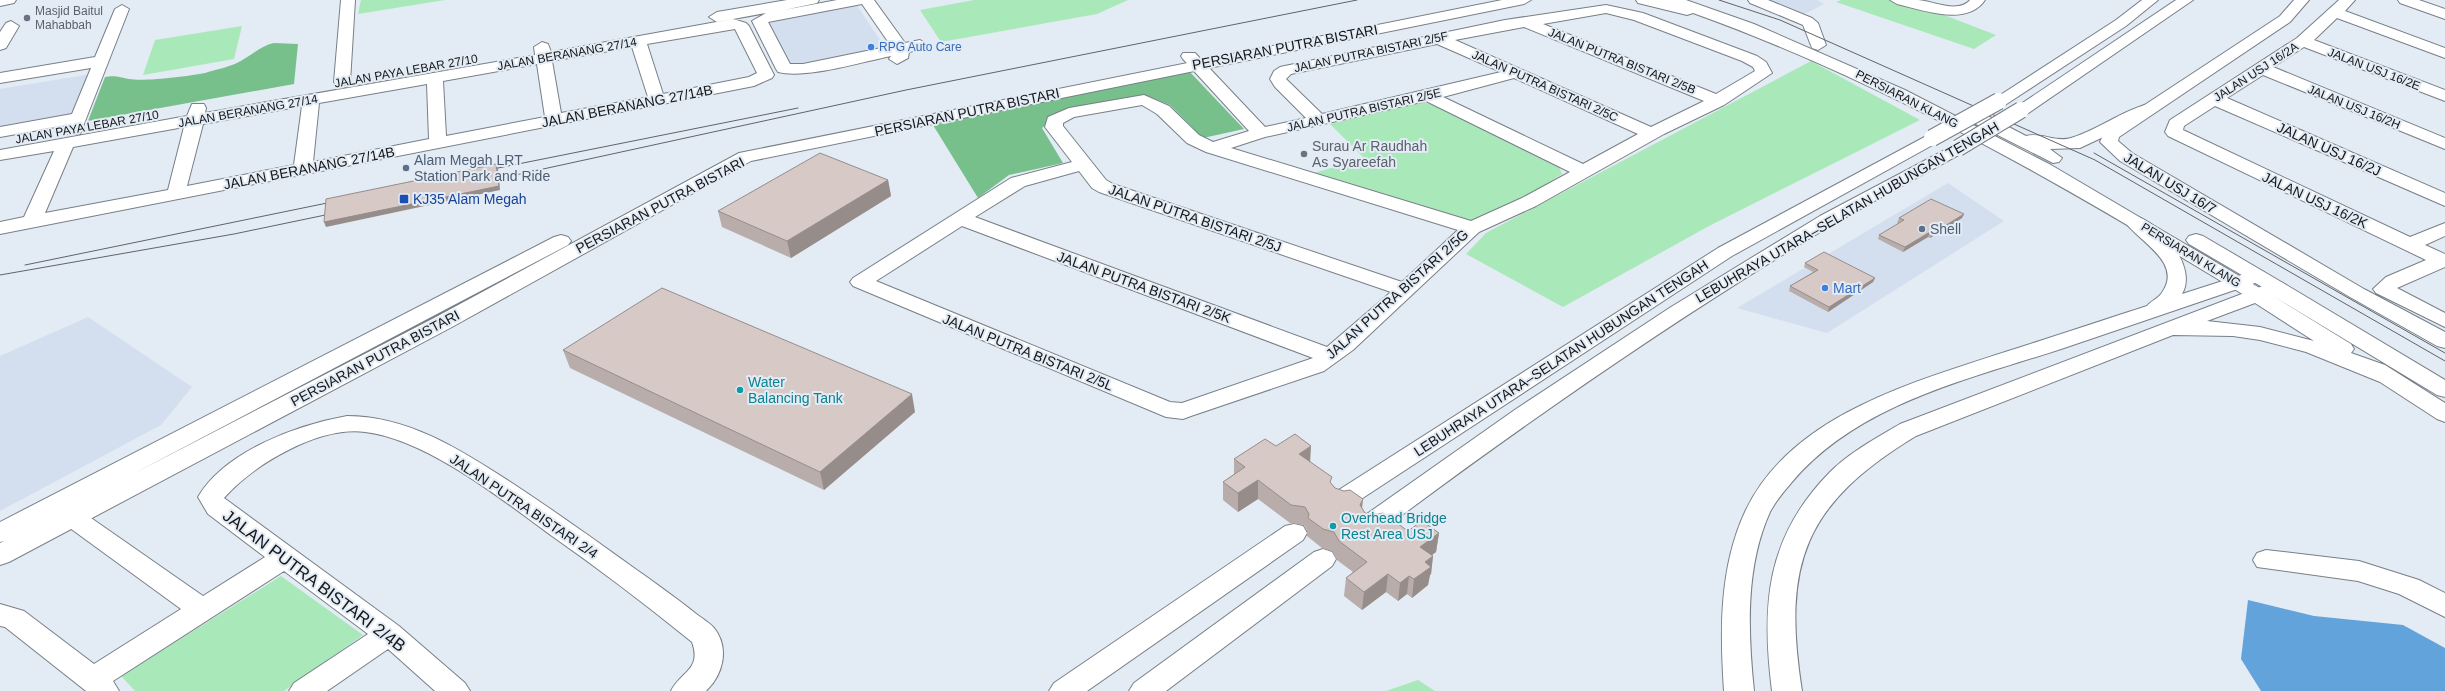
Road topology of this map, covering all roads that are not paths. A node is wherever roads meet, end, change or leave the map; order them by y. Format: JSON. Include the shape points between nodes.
{"nodes":[{"id":1,"x":9,"y":0,"type":"edge"},
{"id":2,"x":348,"y":0,"type":"edge"},
{"id":3,"x":812,"y":0,"type":"edge"},
{"id":4,"x":862,"y":0,"type":"edge"},
{"id":5,"x":867,"y":0,"type":"edge"},
{"id":6,"x":1470,"y":0,"type":"edge"},
{"id":7,"x":1524,"y":0,"type":"edge"},
{"id":8,"x":1643,"y":0,"type":"edge"},
{"id":9,"x":1672,"y":0,"type":"edge"},
{"id":10,"x":1698,"y":0,"type":"edge"},
{"id":11,"x":1755,"y":0,"type":"edge"},
{"id":12,"x":1897,"y":0,"type":"edge"},
{"id":13,"x":1978,"y":0,"type":"edge"},
{"id":14,"x":2151,"y":0,"type":"edge"},
{"id":15,"x":2186,"y":0,"type":"edge"},
{"id":16,"x":2302,"y":0,"type":"edge"},
{"id":17,"x":2348,"y":0,"type":"edge"},
{"id":18,"x":2405,"y":0,"type":"edge"},
{"id":19,"x":0,"y":2,"type":"edge"},
{"id":20,"x":122,"y":9,"type":"dead end"},
{"id":21,"x":734,"y":12,"type":"edge"},
{"id":22,"x":2336,"y":13,"type":"junction"},
{"id":23,"x":2445,"y":14,"type":"edge"},
{"id":24,"x":1526,"y":22,"type":"junction"},
{"id":25,"x":11,"y":26,"type":"dead end"},
{"id":26,"x":1438,"y":38,"type":"junction"},
{"id":27,"x":638,"y":41,"type":"junction"},
{"id":28,"x":2303,"y":41,"type":"junction"},
{"id":29,"x":0,"y":45,"type":"edge"},
{"id":30,"x":920,"y":45,"type":"dead end"},
{"id":31,"x":1817,"y":51,"type":"junction"},
{"id":32,"x":543,"y":52,"type":"junction"},
{"id":33,"x":2445,"y":53,"type":"edge"},
{"id":34,"x":896,"y":55,"type":"junction"},
{"id":35,"x":1193,"y":60,"type":"junction"},
{"id":36,"x":99,"y":66,"type":"junction"},
{"id":37,"x":2263,"y":69,"type":"junction"},
{"id":38,"x":1516,"y":73,"type":"junction"},
{"id":39,"x":435,"y":77,"type":"junction"},
{"id":40,"x":0,"y":78,"type":"edge"},
{"id":41,"x":342,"y":82,"type":"junction"},
{"id":42,"x":0,"y":87,"type":"edge"},
{"id":43,"x":1428,"y":96,"type":"junction"},
{"id":44,"x":2445,"y":96,"type":"edge"},
{"id":45,"x":2214,"y":99,"type":"junction"},
{"id":46,"x":311,"y":100,"type":"junction"},
{"id":47,"x":657,"y":100,"type":"junction"},
{"id":48,"x":1718,"y":101,"type":"junction"},
{"id":49,"x":2148,"y":109,"type":"junction"},
{"id":50,"x":197,"y":114,"type":"junction"},
{"id":51,"x":554,"y":120,"type":"junction"},
{"id":52,"x":1319,"y":121,"type":"junction"},
{"id":53,"x":72,"y":130,"type":"junction"},
{"id":54,"x":2002,"y":130,"type":"junction"},
{"id":55,"x":0,"y":132,"type":"edge"},
{"id":56,"x":1261,"y":133,"type":"junction"},
{"id":57,"x":1652,"y":134,"type":"junction"},
{"id":58,"x":2186,"y":139,"type":"joint"},
{"id":59,"x":438,"y":142,"type":"junction"},
{"id":60,"x":0,"y":143,"type":"edge"},
{"id":61,"x":2445,"y":144,"type":"edge"},
{"id":62,"x":1212,"y":148,"type":"junction"},
{"id":63,"x":0,"y":155,"type":"edge"},
{"id":64,"x":1084,"y":165,"type":"junction"},
{"id":65,"x":304,"y":169,"type":"junction"},
{"id":66,"x":1583,"y":171,"type":"junction"},
{"id":67,"x":176,"y":194,"type":"junction"},
{"id":68,"x":2445,"y":200,"type":"edge"},
{"id":69,"x":959,"y":218,"type":"junction"},
{"id":70,"x":32,"y":222,"type":"junction"},
{"id":71,"x":2135,"y":222,"type":"junction"},
{"id":72,"x":0,"y":228,"type":"edge"},
{"id":73,"x":1472,"y":228,"type":"junction"},
{"id":74,"x":2445,"y":229,"type":"edge"},
{"id":75,"x":2409,"y":245,"type":"junction"},
{"id":76,"x":2444,"y":260,"type":"edge"},
{"id":77,"x":2238,"y":283,"type":"junction"},
{"id":78,"x":2263,"y":286,"type":"junction"},
{"id":79,"x":1403,"y":289,"type":"junction"},
{"id":80,"x":2445,"y":321,"type":"edge"},
{"id":81,"x":2147,"y":324,"type":"junction"},
{"id":82,"x":2445,"y":341,"type":"edge"},
{"id":83,"x":1329,"y":356,"type":"junction"},
{"id":84,"x":2390,"y":378,"type":"junction"},
{"id":85,"x":2445,"y":390,"type":"edge"},
{"id":86,"x":1199,"y":407,"type":"joint"},
{"id":87,"x":2445,"y":414,"type":"edge"},
{"id":88,"x":264,"y":454,"type":"joint"},
{"id":89,"x":1343,"y":499,"type":"edge"},
{"id":90,"x":72,"y":517,"type":"junction"},
{"id":91,"x":1373,"y":523,"type":"edge"},
{"id":92,"x":0,"y":533,"type":"edge"},
{"id":93,"x":1294,"y":533,"type":"dead end"},
{"id":94,"x":0,"y":555,"type":"edge"},
{"id":95,"x":285,"y":557,"type":"junction"},
{"id":96,"x":1324,"y":559,"type":"dead end"},
{"id":97,"x":2266,"y":560,"type":"dead end"},
{"id":98,"x":2445,"y":606,"type":"edge"},
{"id":99,"x":201,"y":609,"type":"junction"},
{"id":100,"x":0,"y":615,"type":"edge"},
{"id":101,"x":389,"y":634,"type":"junction"},
{"id":102,"x":99,"y":685,"type":"edge"},
{"id":103,"x":304,"y":691,"type":"edge"},
{"id":104,"x":455,"y":691,"type":"edge"},
{"id":105,"x":686,"y":691,"type":"edge"},
{"id":106,"x":1064,"y":691,"type":"edge"},
{"id":107,"x":1144,"y":691,"type":"edge"},
{"id":108,"x":1739,"y":691,"type":"edge"},
{"id":109,"x":1787,"y":691,"type":"edge"}],
"edges":[{"from":1,"to":19,"type":"main road"},
{"from":2,"to":41,"type":"main road"},
{"from":3,"to":21,"type":"main road","name":"JALAN PAYA LEBAR 27/10"},
{"from":4,"to":34,"type":"main road","via":[[767,17],[760,21],[784,69]]},
{"from":5,"to":34,"type":"main road"},
{"from":6,"to":35,"type":"main road","name":"PERSIARAN PUTRA BISTARI"},
{"from":7,"to":35,"type":"main road","name":"PERSIARAN PUTRA BISTARI"},
{"from":8,"to":31,"type":"main road"},
{"from":9,"to":31,"type":"main road","name":"PERSIARAN KLANG"},
{"from":10,"to":31,"type":"main road","name":"PERSIARAN KLANG"},
{"from":11,"to":31,"type":"main road","via":[[1810,23]]},
{"from":12,"to":13,"type":"main road","via":[[1952,11],[1973,6]]},
{"from":14,"to":89,"type":"main road","name":"LEBUHRAYA UTARA–SELATAN HUBUNGAN TENGAH","bridge":true,"via":[[2121,23],[1999,101],[1725,252]]},
{"from":15,"to":91,"type":"main road","name":"LEBUHRAYA UTARA–SELATAN HUBUNGAN TENGAH","bridge":true,"via":[[2021,110],[1787,244],[1662,322],[1450,466]]},
{"from":16,"to":49,"type":"main road","name":"JALAN USJ 16/7","via":[[2285,18]]},
{"from":17,"to":22,"type":"main road","name":"JALAN USJ 16/2A"},
{"from":18,"to":23,"type":"main road"},
{"from":20,"to":36,"type":"main road"},
{"from":21,"to":27,"type":"main road","name":"JALAN BERANANG 27/14"},
{"from":21,"to":32,"type":"main road","name":"JALAN PAYA LEBAR 27/10"},
{"from":21,"to":47,"type":"main road","name":"JALAN BERANANG 27/14B","via":[[766,75],[754,81]]},
{"from":22,"to":28,"type":"main road","name":"JALAN USJ 16/2A"},
{"from":22,"to":33,"type":"main road"},
{"from":24,"to":26,"type":"main road","name":"JALAN PUTRA BISTARI 2/5F"},
{"from":24,"to":48,"type":"main road","name":"JALAN PUTRA BISTARI 2/5B"},
{"from":24,"to":48,"type":"main road","name":"JALAN PUTRA BISTARI 2/5F","via":[[1606,9],[1618,11],[1638,16],[1748,58],[1763,68],[1764,72],[1760,76]]},
{"from":25,"to":29,"type":"main road"},
{"from":26,"to":38,"type":"main road","name":"JALAN PUTRA BISTARI 2/5C"},
{"from":26,"to":52,"type":"main road","name":"JALAN PUTRA BISTARI 2/5F","via":[[1311,64],[1280,74],[1278,79],[1281,84]]},
{"from":27,"to":32,"type":"main road","name":"JALAN BERANANG 27/14"},
{"from":27,"to":47,"type":"main road"},
{"from":28,"to":37,"type":"main road","name":"JALAN USJ 16/2A"},
{"from":28,"to":44,"type":"main road","name":"JALAN USJ 16/2E"},
{"from":30,"to":34,"type":"main road"},
{"from":31,"to":54,"type":"main road","name":"PERSIARAN KLANG"},
{"from":31,"to":71,"type":"main road","name":"PERSIARAN KLANG","via":[[2043,169]]},
{"from":32,"to":39,"type":"main road","name":"JALAN BERANANG 27/14"},
{"from":32,"to":41,"type":"main road","name":"JALAN PAYA LEBAR 27/10"},
{"from":32,"to":51,"type":"main road"},
{"from":35,"to":56,"type":"main road"},
{"from":35,"to":90,"type":"main road","name":"PERSIARAN PUTRA BISTARI","via":[[745,157],[444,322]]},
{"from":35,"to":92,"type":"main road","name":"PERSIARAN PUTRA BISTARI","via":[[857,122],[738,149]]},
{"from":36,"to":40,"type":"main road"},
{"from":36,"to":42,"type":"main road"},
{"from":36,"to":53,"type":"main road"},
{"from":37,"to":45,"type":"main road","name":"JALAN USJ 16/2A"},
{"from":37,"to":61,"type":"main road","name":"JALAN USJ 16/2H"},
{"from":38,"to":43,"type":"main road","name":"JALAN PUTRA BISTARI 2/5E"},
{"from":38,"to":57,"type":"main road","name":"JALAN PUTRA BISTARI 2/5C"},
{"from":39,"to":46,"type":"main road","name":"JALAN BERANANG 27/14"},
{"from":39,"to":59,"type":"main road"},
{"from":41,"to":50,"type":"main road","name":"JALAN PAYA LEBAR 27/10"},
{"from":43,"to":52,"type":"main road","name":"JALAN PUTRA BISTARI 2/5E"},
{"from":43,"to":66,"type":"main road"},
{"from":45,"to":58,"type":"main road","name":"JALAN USJ 16/2A","via":[[2176,124],[2174,132]]},
{"from":45,"to":68,"type":"main road","name":"JALAN USJ 16/2J"},
{"from":46,"to":50,"type":"main road","name":"JALAN BERANANG 27/14"},
{"from":46,"to":65,"type":"main road"},
{"from":47,"to":51,"type":"main road","name":"JALAN BERANANG 27/14B"},
{"from":48,"to":57,"type":"main road","name":"JALAN PUTRA BISTARI 2/5G"},
{"from":49,"to":54,"type":"main road","via":[[2074,144],[2036,141]]},
{"from":49,"to":82,"type":"main road","name":"JALAN USJ 16/7","via":[[2111,135],[2108,142],[2357,293]]},
{"from":50,"to":53,"type":"main road","name":"JALAN BERANANG 27/14"},
{"from":50,"to":67,"type":"main road"},
{"from":51,"to":59,"type":"main road","name":"JALAN BERANANG 27/14B"},
{"from":52,"to":56,"type":"main road","name":"JALAN PUTRA BISTARI 2/5E"},
{"from":53,"to":55,"type":"main road"},
{"from":53,"to":60,"type":"main road","name":"JALAN PAYA LEBAR 27/10"},
{"from":53,"to":63,"type":"main road","name":"JALAN BERANANG 27/14"},
{"from":53,"to":70,"type":"main road"},
{"from":54,"to":78,"type":"main road","name":"PERSIARAN KLANG"},
{"from":56,"to":62,"type":"main road","name":"JALAN PUTRA BISTARI 2/5E"},
{"from":57,"to":66,"type":"main road","name":"JALAN PUTRA BISTARI 2/5G"},
{"from":58,"to":75,"type":"main road","name":"JALAN USJ 16/2K"},
{"from":59,"to":65,"type":"main road","name":"JALAN BERANANG 27/14B"},
{"from":62,"to":64,"type":"main road","name":"JALAN PUTRA BISTARI 2/5J","via":[[1193,139],[1158,106],[1138,100],[1069,113],[1054,121],[1054,127]]},
{"from":62,"to":73,"type":"main road"},
{"from":64,"to":69,"type":"main road","via":[[1056,170],[1018,182]]},
{"from":64,"to":79,"type":"main road","name":"JALAN PUTRA BISTARI 2/5J","via":[[1099,184],[1106,188]]},
{"from":65,"to":67,"type":"main road","name":"JALAN BERANANG 27/14B"},
{"from":66,"to":73,"type":"main road","name":"JALAN PUTRA BISTARI 2/5G","via":[[1529,202]]},
{"from":67,"to":70,"type":"main road","name":"JALAN BERANANG 27/14B"},
{"from":69,"to":83,"type":"main road","name":"JALAN PUTRA BISTARI 2/5K"},
{"from":69,"to":86,"type":"main road","name":"JALAN PUTRA BISTARI 2/5L","via":[[860,282],[1166,409],[1183,411]]},
{"from":70,"to":72,"type":"main road","name":"JALAN BERANANG 27/14B"},
{"from":71,"to":77,"type":"main road","name":"PERSIARAN KLANG"},
{"from":71,"to":81,"type":"main road","via":[[2154,236],[2168,252],[2175,267],[2177,281],[2172,295]]},
{"from":73,"to":79,"type":"main road","name":"JALAN PUTRA BISTARI 2/5G"},
{"from":74,"to":75,"type":"main road"},
{"from":75,"to":76,"type":"main road","name":"JALAN USJ 16/2K"},
{"from":76,"to":80,"type":"main road","via":[[2394,281],[2383,289]]},
{"from":77,"to":78,"type":"main road","name":"PERSIARAN KLANG"},
{"from":77,"to":81,"type":"main road"},
{"from":78,"to":81,"type":"main road"},
{"from":78,"to":84,"type":"main road"},
{"from":78,"to":85,"type":"main road"},
{"from":79,"to":83,"type":"main road","name":"JALAN PUTRA BISTARI 2/5G","via":[[1345,345]]},
{"from":81,"to":84,"type":"main road","via":[[2260,333],[2331,353]]},
{"from":81,"to":108,"type":"main road","via":[[1933,385],[1844,426],[1803,456],[1769,492],[1747,542],[1734,623]]},
{"from":81,"to":109,"type":"main road","via":[[1879,444],[1848,468],[1823,493],[1793,543],[1782,585],[1779,621],[1781,661]]},
{"from":83,"to":86,"type":"main road","name":"JALAN PUTRA BISTARI 2/5G","via":[[1316,366]]},
{"from":84,"to":87,"type":"main road"},
{"from":88,"to":95,"type":"main road","name":"JALAN PUTRA BISTARI 2/4B","via":[[233,472],[211,496],[217,508]]},
{"from":88,"to":105,"type":"main road","name":"JALAN PUTRA BISTARI 2/4","via":[[322,428],[344,424],[365,424],[421,440],[441,449],[545,517],[704,636],[709,647],[709,664],[700,680]]},
{"from":90,"to":94,"type":"main road","name":"PERSIARAN PUTRA BISTARI"},
{"from":90,"to":99,"type":"main road"},
{"from":93,"to":106,"type":"main road"},
{"from":95,"to":99,"type":"main road"},
{"from":95,"to":101,"type":"main road","name":"JALAN PUTRA BISTARI 2/4B"},
{"from":96,"to":107,"type":"main road"},
{"from":97,"to":98,"type":"main road","via":[[2359,571],[2409,587]]},
{"from":99,"to":102,"type":"main road"},
{"from":100,"to":102,"type":"main road","via":[[14,619]]},
{"from":101,"to":103,"type":"main road"},
{"from":101,"to":104,"type":"main road","name":"JALAN PUTRA BISTARI 2/4B"}]}
